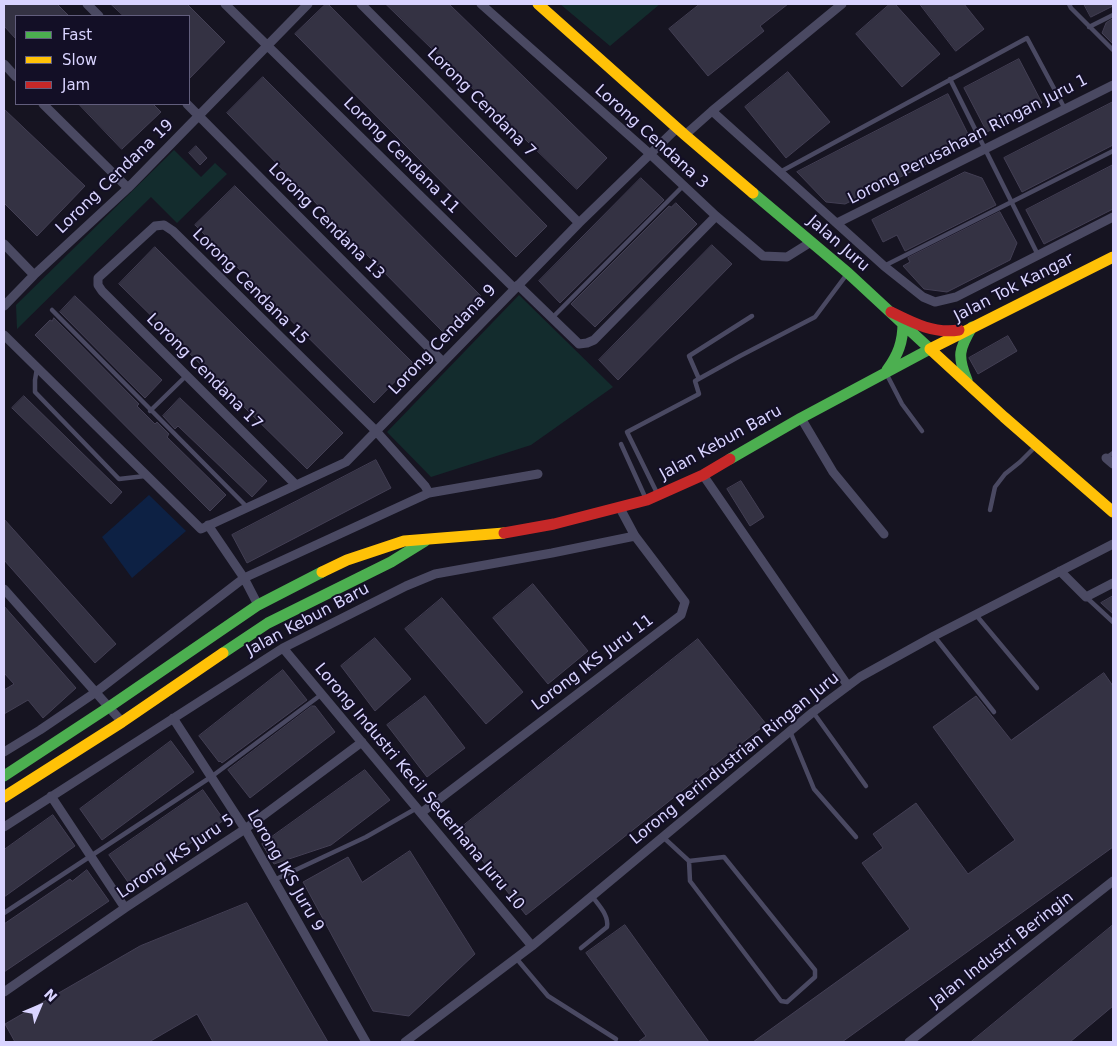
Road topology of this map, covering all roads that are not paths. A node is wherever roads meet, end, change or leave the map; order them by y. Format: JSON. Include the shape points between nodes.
{"nodes":[{"id":1,"x":87,"y":4,"type":"edge"},
{"id":2,"x":225,"y":4,"type":"edge"},
{"id":3,"x":308,"y":4,"type":"edge"},
{"id":4,"x":361,"y":4,"type":"edge"},
{"id":5,"x":481,"y":4,"type":"edge"},
{"id":6,"x":538,"y":4,"type":"edge"},
{"id":7,"x":842,"y":4,"type":"edge"},
{"id":8,"x":1069,"y":4,"type":"edge"},
{"id":9,"x":99,"y":15,"type":"edge"},
{"id":10,"x":1113,"y":15,"type":"edge"},
{"id":11,"x":1089,"y":27,"type":"junction"},
{"id":12,"x":267,"y":45,"type":"junction"},
{"id":13,"x":1113,"y":50,"type":"edge"},
{"id":14,"x":4,"y":64,"type":"edge"},
{"id":15,"x":15,"y":76,"type":"edge"},
{"id":16,"x":950,"y":80,"type":"junction"},
{"id":17,"x":1113,"y":85,"type":"edge"},
{"id":18,"x":44,"y":105,"type":"edge"},
{"id":19,"x":188,"y":105,"type":"edge"},
{"id":20,"x":1065,"y":109,"type":"junction"},
{"id":21,"x":712,"y":110,"type":"junction"},
{"id":22,"x":199,"y":116,"type":"junction"},
{"id":23,"x":681,"y":131,"type":"junction"},
{"id":24,"x":985,"y":149,"type":"junction"},
{"id":25,"x":1113,"y":151,"type":"edge"},
{"id":26,"x":650,"y":154,"type":"junction"},
{"id":27,"x":780,"y":172,"type":"junction"},
{"id":28,"x":683,"y":186,"type":"junction"},
{"id":29,"x":128,"y":188,"type":"junction"},
{"id":30,"x":1011,"y":202,"type":"junction"},
{"id":31,"x":716,"y":216,"type":"junction"},
{"id":32,"x":1113,"y":217,"type":"edge"},
{"id":33,"x":579,"y":223,"type":"junction"},
{"id":34,"x":837,"y":223,"type":"junction"},
{"id":35,"x":811,"y":242,"type":"junction"},
{"id":36,"x":4,"y":244,"type":"edge"},
{"id":37,"x":1038,"y":255,"type":"junction"},
{"id":38,"x":1113,"y":257,"type":"edge"},
{"id":39,"x":884,"y":266,"type":"junction"},
{"id":40,"x":848,"y":273,"type":"junction"},
{"id":41,"x":34,"y":275,"type":"junction"},
{"id":42,"x":98,"y":278,"type":"joint"},
{"id":43,"x":516,"y":286,"type":"junction"},
{"id":44,"x":4,"y":306,"type":"edge"},
{"id":45,"x":52,"y":310,"type":"dead end"},
{"id":46,"x":891,"y":312,"type":"junction"},
{"id":47,"x":752,"y":316,"type":"dead end"},
{"id":48,"x":552,"y":318,"type":"junction"},
{"id":49,"x":903,"y":323,"type":"junction"},
{"id":50,"x":972,"y":326,"type":"junction"},
{"id":51,"x":4,"y":335,"type":"edge"},
{"id":52,"x":930,"y":349,"type":"junction"},
{"id":53,"x":443,"y":362,"type":"junction"},
{"id":54,"x":37,"y":368,"type":"junction"},
{"id":55,"x":886,"y":372,"type":"junction"},
{"id":56,"x":187,"y":376,"type":"junction"},
{"id":57,"x":699,"y":379,"type":"junction"},
{"id":58,"x":969,"y":386,"type":"junction"},
{"id":59,"x":150,"y":411,"type":"junction"},
{"id":60,"x":801,"y":418,"type":"junction"},
{"id":61,"x":376,"y":431,"type":"junction"},
{"id":62,"x":922,"y":431,"type":"dead end"},
{"id":63,"x":620,"y":444,"type":"dead end"},
{"id":64,"x":1037,"y":445,"type":"junction"},
{"id":65,"x":538,"y":474,"type":"dead end"},
{"id":66,"x":703,"y":475,"type":"junction"},
{"id":67,"x":146,"y":476,"type":"junction"},
{"id":68,"x":296,"y":485,"type":"junction"},
{"id":69,"x":429,"y":493,"type":"junction"},
{"id":70,"x":658,"y":496,"type":"junction"},
{"id":71,"x":647,"y":500,"type":"junction"},
{"id":72,"x":247,"y":507,"type":"junction"},
{"id":73,"x":620,"y":508,"type":"junction"},
{"id":74,"x":990,"y":510,"type":"dead end"},
{"id":75,"x":1113,"y":512,"type":"edge"},
{"id":76,"x":204,"y":527,"type":"junction"},
{"id":77,"x":884,"y":534,"type":"dead end"},
{"id":78,"x":635,"y":536,"type":"junction"},
{"id":79,"x":425,"y":541,"type":"junction"},
{"id":80,"x":1113,"y":544,"type":"edge"},
{"id":81,"x":1060,"y":572,"type":"junction"},
{"id":82,"x":244,"y":578,"type":"junction"},
{"id":83,"x":1113,"y":583,"type":"edge"},
{"id":84,"x":4,"y":588,"type":"edge"},
{"id":85,"x":1086,"y":597,"type":"junction"},
{"id":86,"x":258,"y":605,"type":"junction"},
{"id":87,"x":975,"y":614,"type":"junction"},
{"id":88,"x":1113,"y":622,"type":"edge"},
{"id":89,"x":934,"y":636,"type":"junction"},
{"id":90,"x":283,"y":648,"type":"junction"},
{"id":91,"x":848,"y":686,"type":"junction"},
{"id":92,"x":1037,"y":688,"type":"dead end"},
{"id":93,"x":96,"y":692,"type":"junction"},
{"id":94,"x":322,"y":694,"type":"junction"},
{"id":95,"x":109,"y":707,"type":"junction"},
{"id":96,"x":813,"y":712,"type":"junction"},
{"id":97,"x":994,"y":712,"type":"dead end"},
{"id":98,"x":173,"y":718,"type":"junction"},
{"id":99,"x":122,"y":722,"type":"junction"},
{"id":100,"x":790,"y":731,"type":"junction"},
{"id":101,"x":362,"y":742,"type":"junction"},
{"id":102,"x":4,"y":752,"type":"edge"},
{"id":103,"x":4,"y":776,"type":"edge"},
{"id":104,"x":211,"y":777,"type":"junction"},
{"id":105,"x":866,"y":786,"type":"dead end"},
{"id":106,"x":52,"y":796,"type":"junction"},
{"id":107,"x":4,"y":797,"type":"edge"},
{"id":108,"x":419,"y":811,"type":"junction"},
{"id":109,"x":4,"y":827,"type":"edge"},
{"id":110,"x":245,"y":829,"type":"junction"},
{"id":111,"x":663,"y":837,"type":"junction"},
{"id":112,"x":856,"y":837,"type":"dead end"},
{"id":113,"x":91,"y":857,"type":"junction"},
{"id":114,"x":689,"y":862,"type":"junction"},
{"id":115,"x":274,"y":880,"type":"junction"},
{"id":116,"x":1113,"y":881,"type":"edge"},
{"id":117,"x":592,"y":896,"type":"junction"},
{"id":118,"x":125,"y":908,"type":"junction"},
{"id":119,"x":4,"y":913,"type":"edge"},
{"id":120,"x":532,"y":946,"type":"junction"},
{"id":121,"x":582,"y":948,"type":"dead end"},
{"id":122,"x":516,"y":958,"type":"junction"},
{"id":123,"x":4,"y":992,"type":"edge"},
{"id":124,"x":616,"y":1039,"type":"dead end"},
{"id":125,"x":366,"y":1042,"type":"edge"},
{"id":126,"x":405,"y":1042,"type":"edge"},
{"id":127,"x":909,"y":1042,"type":"edge"}],
"edges":[{"from":1,"to":9,"type":"street"},
{"from":2,"to":12,"type":"street","name":"Lorong Cendana 11"},
{"from":3,"to":12,"type":"street","name":"Lorong Cendana 19"},
{"from":4,"to":33,"type":"street","name":"Lorong Cendana 7"},
{"from":5,"to":26,"type":"street","name":"Lorong Cendana 3"},
{"from":6,"to":23,"type":"street","name":"Jalan Juru"},
{"from":7,"to":21,"type":"street","name":"Lorong Cendana 9"},
{"from":8,"to":11,"type":"lane"},
{"from":10,"to":11,"type":"lane"},
{"from":11,"to":13,"type":"lane"},
{"from":12,"to":22,"type":"street","name":"Lorong Cendana 19"},
{"from":12,"to":43,"type":"street","name":"Lorong Cendana 11"},
{"from":14,"to":15,"type":"street"},
{"from":16,"to":20,"type":"lane","via":[[1027,38]]},
{"from":16,"to":24,"type":"lane"},
{"from":16,"to":27,"type":"lane"},
{"from":17,"to":20,"type":"street","name":"Lorong Perusahaan Ringan Juru 1"},
{"from":18,"to":29,"type":"street"},
{"from":19,"to":22,"type":"street","name":"Lorong Cendana 13"},
{"from":20,"to":24,"type":"street","name":"Lorong Perusahaan Ringan Juru 1"},
{"from":21,"to":23,"type":"street","name":"Lorong Cendana 9"},
{"from":21,"to":27,"type":"street"},
{"from":22,"to":29,"type":"street","name":"Lorong Cendana 19"},
{"from":22,"to":53,"type":"street","name":"Lorong Cendana 13"},
{"from":23,"to":26,"type":"street","name":"Lorong Cendana 9"},
{"from":23,"to":35,"type":"street","name":"Jalan Juru"},
{"from":24,"to":30,"type":"lane"},
{"from":24,"to":34,"type":"street","name":"Lorong Perusahaan Ringan Juru 1"},
{"from":25,"to":30,"type":"lane"},
{"from":26,"to":28,"type":"street","name":"Lorong Cendana 3"},
{"from":26,"to":33,"type":"street","name":"Lorong Cendana 9"},
{"from":27,"to":34,"type":"street"},
{"from":28,"to":31,"type":"street","name":"Lorong Cendana 3"},
{"from":28,"to":48,"type":"lane"},
{"from":29,"to":41,"type":"street","name":"Lorong Cendana 19"},
{"from":30,"to":37,"type":"lane"},
{"from":30,"to":39,"type":"lane"},
{"from":31,"to":35,"type":"street","name":"Lorong Cendana 3","via":[[763,256],[787,257]]},
{"from":31,"to":48,"type":"street","name":"Lorong Cendana 11","via":[[594,340],[579,344]]},
{"from":32,"to":37,"type":"street"},
{"from":33,"to":43,"type":"street","name":"Lorong Cendana 9"},
{"from":34,"to":39,"type":"street"},
{"from":35,"to":40,"type":"street","name":"Jalan Juru"},
{"from":36,"to":41,"type":"street"},
{"from":37,"to":39,"type":"street","via":[[956,297],[935,302],[923,297]]},
{"from":38,"to":50,"type":"street","name":"Jalan Tok Kangar"},
{"from":40,"to":46,"type":"street","name":"Jalan Juru"},
{"from":40,"to":57,"type":"lane","via":[[815,317]]},
{"from":41,"to":44,"type":"street","name":"Lorong Cendana 19"},
{"from":42,"to":56,"type":"street","name":"Lorong Cendana 17","via":[[102,291]]},
{"from":42,"to":61,"type":"street","name":"Lorong Cendana 15","via":[[155,226],[164,226],[173,231]]},
{"from":43,"to":48,"type":"street","name":"Lorong Cendana 11"},
{"from":43,"to":53,"type":"street","name":"Lorong Cendana 9"},
{"from":45,"to":59,"type":"lane"},
{"from":46,"to":49,"type":"street","name":"Jalan Juru"},
{"from":46,"to":50,"type":"street","via":[[935,330],[953,331]]},
{"from":47,"to":57,"type":"lane","via":[[689,356]]},
{"from":49,"to":52,"type":"street","name":"Jalan Juru"},
{"from":49,"to":55,"type":"street","via":[[902,345]]},
{"from":50,"to":52,"type":"street","name":"Jalan Tok Kangar"},
{"from":50,"to":58,"type":"street","via":[[958,357]]},
{"from":51,"to":54,"type":"street"},
{"from":52,"to":55,"type":"street","name":"Jalan Kebun Baru"},
{"from":52,"to":58,"type":"street","name":"Jalan Juru"},
{"from":53,"to":61,"type":"street","name":"Lorong Cendana 9"},
{"from":54,"to":67,"type":"street"},
{"from":54,"to":67,"type":"lane","via":[[35,392],[119,479]]},
{"from":55,"to":60,"type":"street","name":"Jalan Kebun Baru"},
{"from":55,"to":62,"type":"lane","via":[[902,404]]},
{"from":56,"to":59,"type":"lane"},
{"from":56,"to":68,"type":"street","name":"Lorong Cendana 17"},
{"from":57,"to":70,"type":"lane","via":[[695,381],[699,394],[627,432]]},
{"from":58,"to":64,"type":"street","name":"Jalan Juru"},
{"from":59,"to":72,"type":"lane"},
{"from":60,"to":66,"type":"street","name":"Jalan Kebun Baru"},
{"from":60,"to":77,"type":"street","via":[[833,472]]},
{"from":61,"to":68,"type":"street","name":"Lorong Cendana 9","via":[[346,462]]},
{"from":61,"to":69,"type":"street","name":"Lorong Cendana 15"},
{"from":63,"to":71,"type":"lane"},
{"from":64,"to":74,"type":"lane","via":[[995,487]]},
{"from":64,"to":75,"type":"street","name":"Jalan Juru"},
{"from":65,"to":69,"type":"street"},
{"from":66,"to":70,"type":"street","name":"Jalan Kebun Baru"},
{"from":66,"to":91,"type":"street"},
{"from":67,"to":76,"type":"street"},
{"from":68,"to":72,"type":"street","name":"Lorong Cendana 9"},
{"from":69,"to":82,"type":"street"},
{"from":70,"to":71,"type":"street","name":"Jalan Kebun Baru"},
{"from":71,"to":73,"type":"street","name":"Jalan Kebun Baru"},
{"from":72,"to":76,"type":"street","name":"Lorong Cendana 9"},
{"from":73,"to":78,"type":"street","name":"Lorong IKS Juru 11"},
{"from":73,"to":79,"type":"street","name":"Jalan Kebun Baru","via":[[512,532]]},
{"from":76,"to":82,"type":"street"},
{"from":78,"to":90,"type":"street","name":"Jalan Kebun Baru","via":[[435,574]]},
{"from":78,"to":108,"type":"street","name":"Lorong IKS Juru 11","via":[[685,602],[681,615]]},
{"from":79,"to":86,"type":"street","name":"Jalan Kebun Baru","via":[[404,541],[347,560]]},
{"from":79,"to":99,"type":"street","name":"Jalan Kebun Baru","via":[[391,562],[268,623]]},
{"from":80,"to":81,"type":"street","name":"Lorong Perindustrian Ringan Juru"},
{"from":81,"to":85,"type":"street"},
{"from":81,"to":87,"type":"street","name":"Lorong Perindustrian Ringan Juru"},
{"from":82,"to":86,"type":"street"},
{"from":82,"to":93,"type":"street"},
{"from":83,"to":85,"type":"street"},
{"from":84,"to":93,"type":"street"},
{"from":85,"to":88,"type":"lane"},
{"from":86,"to":95,"type":"street","name":"Jalan Kebun Baru"},
{"from":87,"to":89,"type":"street","name":"Lorong Perindustrian Ringan Juru"},
{"from":87,"to":92,"type":"lane"},
{"from":89,"to":91,"type":"street","name":"Lorong Perindustrian Ringan Juru"},
{"from":89,"to":97,"type":"lane"},
{"from":90,"to":94,"type":"street","name":"Lorong Industri Kecil Sederhana Juru 10"},
{"from":90,"to":98,"type":"street","name":"Jalan Kebun Baru"},
{"from":91,"to":96,"type":"street","name":"Lorong Perindustrian Ringan Juru"},
{"from":93,"to":95,"type":"street"},
{"from":93,"to":102,"type":"street"},
{"from":94,"to":101,"type":"street","name":"Lorong Industri Kecil Sederhana Juru 10"},
{"from":94,"to":104,"type":"lane"},
{"from":95,"to":99,"type":"street"},
{"from":95,"to":103,"type":"street","name":"Jalan Kebun Baru"},
{"from":96,"to":100,"type":"street","name":"Lorong Perindustrian Ringan Juru"},
{"from":96,"to":105,"type":"lane"},
{"from":98,"to":104,"type":"street","name":"Lorong IKS Juru 9"},
{"from":98,"to":106,"type":"street","name":"Jalan Kebun Baru"},
{"from":99,"to":107,"type":"street","name":"Jalan Kebun Baru"},
{"from":100,"to":111,"type":"street","name":"Lorong Perindustrian Ringan Juru"},
{"from":100,"to":112,"type":"lane","via":[[814,789]]},
{"from":101,"to":108,"type":"street","name":"Lorong Industri Kecil Sederhana Juru 10"},
{"from":101,"to":110,"type":"street","name":"Lorong IKS Juru 5"},
{"from":104,"to":110,"type":"street","name":"Lorong IKS Juru 9"},
{"from":104,"to":113,"type":"lane"},
{"from":106,"to":109,"type":"street","name":"Jalan Kebun Baru"},
{"from":106,"to":113,"type":"street"},
{"from":108,"to":115,"type":"lane"},
{"from":108,"to":120,"type":"street","name":"Lorong Industri Kecil Sederhana Juru 10"},
{"from":110,"to":115,"type":"street","name":"Lorong IKS Juru 9"},
{"from":110,"to":118,"type":"street","name":"Lorong IKS Juru 5"},
{"from":111,"to":114,"type":"lane"},
{"from":111,"to":117,"type":"street","name":"Lorong Perindustrian Ringan Juru"},
{"from":113,"to":118,"type":"street"},
{"from":113,"to":119,"type":"lane"},
{"from":114,"to":114,"type":"lane","via":[[690,882],[781,1001],[787,1002],[815,977],[815,970],[724,857]]},
{"from":115,"to":125,"type":"street","name":"Lorong IKS Juru 9"},
{"from":116,"to":127,"type":"street","name":"Jalan Industri Beringin"},
{"from":117,"to":120,"type":"street","name":"Lorong Perindustrian Ringan Juru"},
{"from":117,"to":121,"type":"lane","via":[[606,915],[607,927]]},
{"from":118,"to":123,"type":"street","name":"Lorong IKS Juru 5"},
{"from":120,"to":122,"type":"street","name":"Lorong Perindustrian Ringan Juru"},
{"from":122,"to":124,"type":"lane","via":[[548,996]]},
{"from":122,"to":126,"type":"street","name":"Lorong Perindustrian Ringan Juru"}]}
